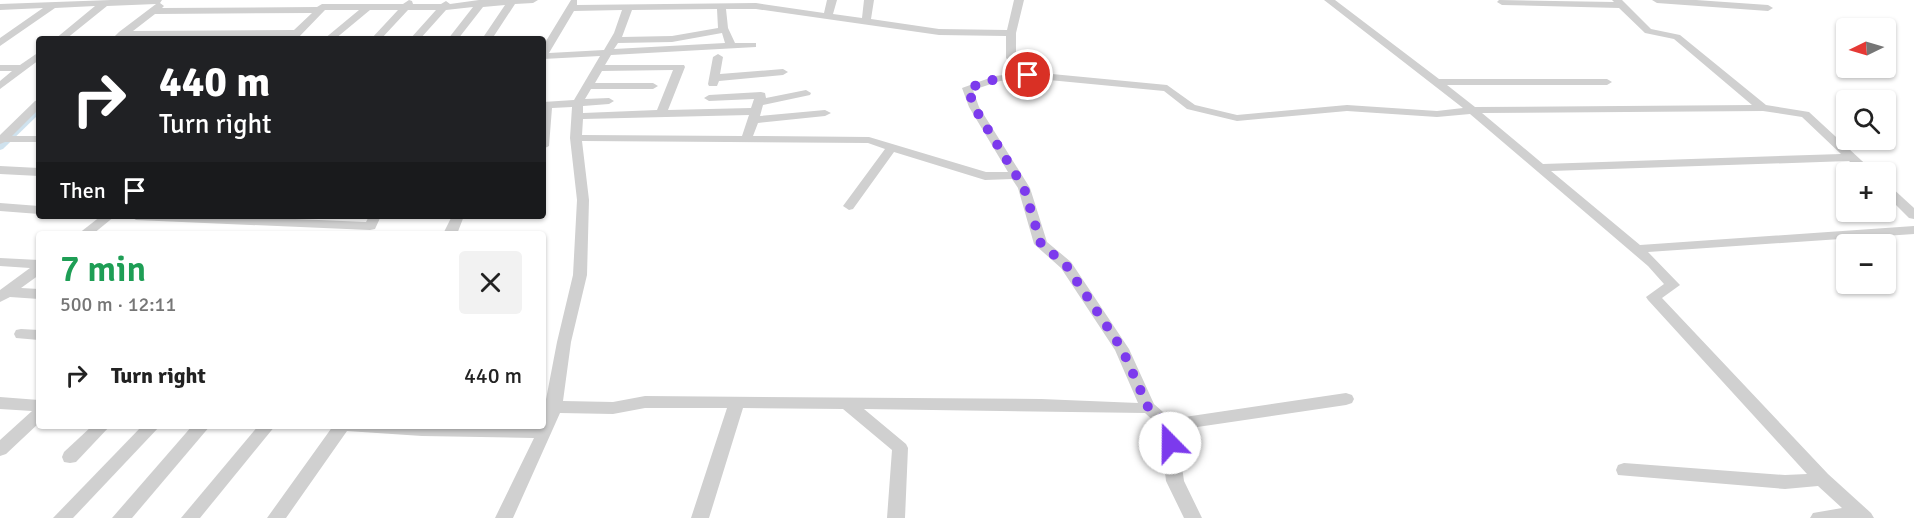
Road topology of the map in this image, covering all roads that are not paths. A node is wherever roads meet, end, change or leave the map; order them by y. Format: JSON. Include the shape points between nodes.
{"nodes":[{"id":1,"x":27,"y":0,"type":"edge"},
{"id":2,"x":161,"y":0,"type":"edge"},
{"id":3,"x":533,"y":0,"type":"edge"},
{"id":4,"x":832,"y":0,"type":"edge"},
{"id":5,"x":869,"y":0,"type":"edge"},
{"id":6,"x":1019,"y":0,"type":"edge"},
{"id":7,"x":1329,"y":0,"type":"edge"},
{"id":8,"x":1657,"y":0,"type":"edge"},
{"id":9,"x":512,"y":1,"type":"edge"},
{"id":10,"x":108,"y":2,"type":"edge"},
{"id":11,"x":482,"y":2,"type":"edge"},
{"id":12,"x":1502,"y":2,"type":"dead end"},
{"id":13,"x":57,"y":3,"type":"edge"},
{"id":14,"x":660,"y":3,"type":"edge"},
{"id":15,"x":1620,"y":3,"type":"edge"},
{"id":16,"x":409,"y":4,"type":"edge"},
{"id":17,"x":446,"y":4,"type":"edge"},
{"id":18,"x":573,"y":4,"type":"edge"},
{"id":19,"x":366,"y":5,"type":"edge"},
{"id":20,"x":721,"y":5,"type":"junction"},
{"id":21,"x":17,"y":6,"type":"junction"},
{"id":22,"x":324,"y":6,"type":"edge"},
{"id":23,"x":0,"y":7,"type":"edge"},
{"id":24,"x":628,"y":8,"type":"junction"},
{"id":25,"x":1768,"y":8,"type":"dead end"},
{"id":26,"x":152,"y":11,"type":"junction"},
{"id":27,"x":828,"y":16,"type":"junction"},
{"id":28,"x":0,"y":18,"type":"edge"},
{"id":29,"x":866,"y":20,"type":"junction"},
{"id":30,"x":723,"y":30,"type":"junction"},
{"id":31,"x":1011,"y":33,"type":"junction"},
{"id":32,"x":64,"y":36,"type":"edge"},
{"id":33,"x":114,"y":36,"type":"edge"},
{"id":34,"x":120,"y":36,"type":"edge"},
{"id":35,"x":294,"y":36,"type":"edge"},
{"id":36,"x":332,"y":36,"type":"edge"},
{"id":37,"x":379,"y":36,"type":"edge"},
{"id":38,"x":419,"y":36,"type":"edge"},
{"id":39,"x":455,"y":36,"type":"edge"},
{"id":40,"x":489,"y":36,"type":"edge"},
{"id":41,"x":614,"y":40,"type":"junction"},
{"id":42,"x":0,"y":43,"type":"edge"},
{"id":43,"x":752,"y":45,"type":"dead end"},
{"id":44,"x":731,"y":46,"type":"junction"},
{"id":45,"x":546,"y":51,"type":"edge"},
{"id":46,"x":605,"y":54,"type":"junction"},
{"id":47,"x":546,"y":56,"type":"edge"},
{"id":48,"x":36,"y":57,"type":"edge"},
{"id":49,"x":718,"y":57,"type":"dead end"},
{"id":50,"x":0,"y":68,"type":"edge"},
{"id":51,"x":22,"y":68,"type":"junction"},
{"id":52,"x":597,"y":68,"type":"junction"},
{"id":53,"x":783,"y":72,"type":"dead end"},
{"id":54,"x":1028,"y":75,"type":"junction"},
{"id":55,"x":714,"y":78,"type":"junction"},
{"id":56,"x":1436,"y":82,"type":"junction"},
{"id":57,"x":1607,"y":82,"type":"dead end"},
{"id":58,"x":0,"y":86,"type":"edge"},
{"id":59,"x":587,"y":86,"type":"junction"},
{"id":60,"x":652,"y":86,"type":"dead end"},
{"id":61,"x":806,"y":93,"type":"dead end"},
{"id":62,"x":709,"y":98,"type":"junction"},
{"id":63,"x":609,"y":101,"type":"dead end"},
{"id":64,"x":546,"y":105,"type":"edge"},
{"id":65,"x":36,"y":106,"type":"edge"},
{"id":66,"x":1763,"y":108,"type":"junction"},
{"id":67,"x":578,"y":109,"type":"junction"},
{"id":68,"x":757,"y":111,"type":"junction"},
{"id":69,"x":1469,"y":111,"type":"junction"},
{"id":70,"x":705,"y":112,"type":"junction"},
{"id":71,"x":662,"y":113,"type":"junction"},
{"id":72,"x":825,"y":113,"type":"dead end"},
{"id":73,"x":36,"y":120,"type":"edge"},
{"id":74,"x":576,"y":138,"type":"junction"},
{"id":75,"x":747,"y":138,"type":"junction"},
{"id":76,"x":15,"y":139,"type":"junction"},
{"id":77,"x":36,"y":139,"type":"edge"},
{"id":78,"x":1,"y":140,"type":"edge"},
{"id":79,"x":891,"y":148,"type":"junction"},
{"id":80,"x":0,"y":153,"type":"edge"},
{"id":81,"x":1850,"y":157,"type":"junction"},
{"id":82,"x":1856,"y":162,"type":"edge"},
{"id":83,"x":1540,"y":168,"type":"junction"},
{"id":84,"x":0,"y":170,"type":"edge"},
{"id":85,"x":36,"y":172,"type":"edge"},
{"id":86,"x":1015,"y":175,"type":"junction"},
{"id":87,"x":1896,"y":198,"type":"edge"},
{"id":88,"x":849,"y":206,"type":"dead end"},
{"id":89,"x":0,"y":207,"type":"edge"},
{"id":90,"x":36,"y":210,"type":"edge"},
{"id":91,"x":1914,"y":215,"type":"edge"},
{"id":92,"x":105,"y":219,"type":"edge"},
{"id":93,"x":206,"y":219,"type":"edge"},
{"id":94,"x":374,"y":219,"type":"edge"},
{"id":95,"x":1914,"y":230,"type":"edge"},
{"id":96,"x":89,"y":231,"type":"edge"},
{"id":97,"x":1637,"y":249,"type":"junction"},
{"id":98,"x":0,"y":262,"type":"edge"},
{"id":99,"x":36,"y":266,"type":"edge"},
{"id":100,"x":36,"y":268,"type":"edge"},
{"id":101,"x":36,"y":294,"type":"edge"},
{"id":102,"x":4,"y":295,"type":"edge"},
{"id":103,"x":21,"y":334,"type":"dead end"},
{"id":104,"x":36,"y":335,"type":"edge"},
{"id":105,"x":1346,"y":399,"type":"dead end"},
{"id":106,"x":0,"y":403,"type":"edge"},
{"id":107,"x":737,"y":403,"type":"junction"},
{"id":108,"x":846,"y":403,"type":"junction"},
{"id":109,"x":36,"y":406,"type":"edge"},
{"id":110,"x":554,"y":407,"type":"junction"},
{"id":111,"x":1148,"y":407,"type":"junction"},
{"id":112,"x":36,"y":417,"type":"edge"},
{"id":113,"x":1168,"y":424,"type":"junction"},
{"id":114,"x":99,"y":429,"type":"edge"},
{"id":115,"x":149,"y":429,"type":"edge"},
{"id":116,"x":199,"y":429,"type":"edge"},
{"id":117,"x":264,"y":429,"type":"edge"},
{"id":118,"x":340,"y":429,"type":"edge"},
{"id":119,"x":404,"y":429,"type":"edge"},
{"id":120,"x":545,"y":432,"type":"junction"},
{"id":121,"x":0,"y":450,"type":"edge"},
{"id":122,"x":70,"y":457,"type":"dead end"},
{"id":123,"x":1624,"y":470,"type":"dead end"},
{"id":124,"x":1822,"y":479,"type":"junction"},
{"id":125,"x":1862,"y":515,"type":"edge"},
{"id":126,"x":62,"y":518,"type":"edge"},
{"id":127,"x":121,"y":518,"type":"edge"},
{"id":128,"x":190,"y":518,"type":"edge"},
{"id":129,"x":276,"y":518,"type":"edge"},
{"id":130,"x":504,"y":518,"type":"edge"},
{"id":131,"x":700,"y":518,"type":"edge"},
{"id":132,"x":896,"y":518,"type":"edge"},
{"id":133,"x":1193,"y":518,"type":"edge"},
{"id":134,"x":1820,"y":518,"type":"edge"}],
"edges":[{"from":1,"to":21,"type":"street"},
{"from":2,"to":10,"type":"street"},
{"from":2,"to":26,"type":"street"},
{"from":2,"to":33,"type":"street"},
{"from":3,"to":9,"type":"street"},
{"from":4,"to":27,"type":"street"},
{"from":5,"to":29,"type":"street"},
{"from":6,"to":31,"type":"street"},
{"from":7,"to":56,"type":"street"},
{"from":8,"to":25,"type":"street"},
{"from":9,"to":11,"type":"street"},
{"from":9,"to":40,"type":"street"},
{"from":10,"to":13,"type":"street"},
{"from":10,"to":32,"type":"street"},
{"from":11,"to":17,"type":"street"},
{"from":11,"to":39,"type":"street"},
{"from":12,"to":15,"type":"street"},
{"from":13,"to":21,"type":"street"},
{"from":13,"to":42,"type":"street"},
{"from":14,"to":20,"type":"street"},
{"from":14,"to":24,"type":"street"},
{"from":15,"to":66,"type":"street","via":[[1648,31],[1677,37]]},
{"from":16,"to":17,"type":"street"},
{"from":16,"to":19,"type":"street"},
{"from":16,"to":37,"type":"street"},
{"from":17,"to":38,"type":"street"},
{"from":18,"to":24,"type":"street"},
{"from":18,"to":45,"type":"street"},
{"from":19,"to":22,"type":"street"},
{"from":19,"to":36,"type":"street"},
{"from":20,"to":27,"type":"street"},
{"from":20,"to":30,"type":"street"},
{"from":21,"to":23,"type":"street"},
{"from":21,"to":28,"type":"street"},
{"from":22,"to":26,"type":"street"},
{"from":22,"to":35,"type":"street"},
{"from":24,"to":41,"type":"street"},
{"from":26,"to":34,"type":"street"},
{"from":27,"to":29,"type":"street"},
{"from":29,"to":31,"type":"street","via":[[939,32]]},
{"from":30,"to":41,"type":"street","via":[[672,39]]},
{"from":30,"to":44,"type":"street"},
{"from":31,"to":54,"type":"street","via":[[1011,58]]},
{"from":41,"to":46,"type":"street"},
{"from":43,"to":44,"type":"street"},
{"from":44,"to":46,"type":"street"},
{"from":46,"to":47,"type":"street"},
{"from":46,"to":52,"type":"street"},
{"from":48,"to":51,"type":"street"},
{"from":49,"to":55,"type":"street"},
{"from":50,"to":51,"type":"street"},
{"from":51,"to":58,"type":"street"},
{"from":52,"to":59,"type":"street"},
{"from":52,"to":71,"type":"street","via":[[680,67]]},
{"from":53,"to":55,"type":"street"},
{"from":54,"to":69,"type":"street","via":[[1167,88],[1191,107],[1237,118],[1347,108],[1437,114]]},
{"from":54,"to":86,"type":"street","via":[[999,78],[968,88],[974,107]]},
{"from":55,"to":62,"type":"street"},
{"from":56,"to":57,"type":"street"},
{"from":56,"to":69,"type":"street"},
{"from":59,"to":60,"type":"street"},
{"from":59,"to":67,"type":"street"},
{"from":61,"to":68,"type":"street"},
{"from":62,"to":68,"type":"street","via":[[758,94],[761,96]]},
{"from":62,"to":70,"type":"street"},
{"from":63,"to":67,"type":"street"},
{"from":64,"to":67,"type":"street"},
{"from":65,"to":78,"type":"street"},
{"from":66,"to":69,"type":"street"},
{"from":66,"to":81,"type":"street","via":[[1805,114]]},
{"from":67,"to":71,"type":"street"},
{"from":67,"to":74,"type":"street"},
{"from":68,"to":70,"type":"street"},
{"from":68,"to":72,"type":"street"},
{"from":68,"to":75,"type":"street"},
{"from":69,"to":83,"type":"street"},
{"from":70,"to":71,"type":"street"},
{"from":73,"to":76,"type":"street"},
{"from":74,"to":75,"type":"street"},
{"from":74,"to":110,"type":"street","via":[[583,200],[580,275]]},
{"from":75,"to":79,"type":"street","via":[[861,139]]},
{"from":76,"to":77,"type":"street"},
{"from":76,"to":78,"type":"street"},
{"from":76,"to":80,"type":"street"},
{"from":79,"to":86,"type":"street","via":[[986,176]]},
{"from":79,"to":88,"type":"street"},
{"from":81,"to":82,"type":"street"},
{"from":81,"to":83,"type":"street"},
{"from":83,"to":97,"type":"street"},
{"from":84,"to":85,"type":"street"},
{"from":86,"to":111,"type":"street","via":[[1024,188],[1041,244],[1066,265],[1122,349]]},
{"from":87,"to":91,"type":"street"},
{"from":89,"to":90,"type":"street"},
{"from":92,"to":96,"type":"street"},
{"from":93,"to":94,"type":"street","via":[[370,226]]},
{"from":95,"to":97,"type":"street"},
{"from":97,"to":124,"type":"street","via":[[1673,285],[1653,297]]},
{"from":98,"to":99,"type":"street"},
{"from":100,"to":102,"type":"street"},
{"from":101,"to":102,"type":"street"},
{"from":103,"to":104,"type":"street"},
{"from":105,"to":113,"type":"street"},
{"from":106,"to":109,"type":"street"},
{"from":107,"to":108,"type":"street"},
{"from":107,"to":110,"type":"street","via":[[645,402],[614,408]]},
{"from":107,"to":131,"type":"street"},
{"from":108,"to":111,"type":"street"},
{"from":108,"to":132,"type":"street","via":[[900,448]]},
{"from":110,"to":120,"type":"street"},
{"from":111,"to":113,"type":"street"},
{"from":112,"to":121,"type":"street"},
{"from":113,"to":133,"type":"street","via":[[1175,481]]},
{"from":114,"to":122,"type":"street"},
{"from":115,"to":126,"type":"street"},
{"from":116,"to":127,"type":"street"},
{"from":117,"to":128,"type":"street"},
{"from":118,"to":129,"type":"street"},
{"from":119,"to":120,"type":"street"},
{"from":120,"to":130,"type":"street"},
{"from":123,"to":124,"type":"street","via":[[1785,482]]},
{"from":124,"to":125,"type":"street"},
{"from":125,"to":134,"type":"street"}]}
